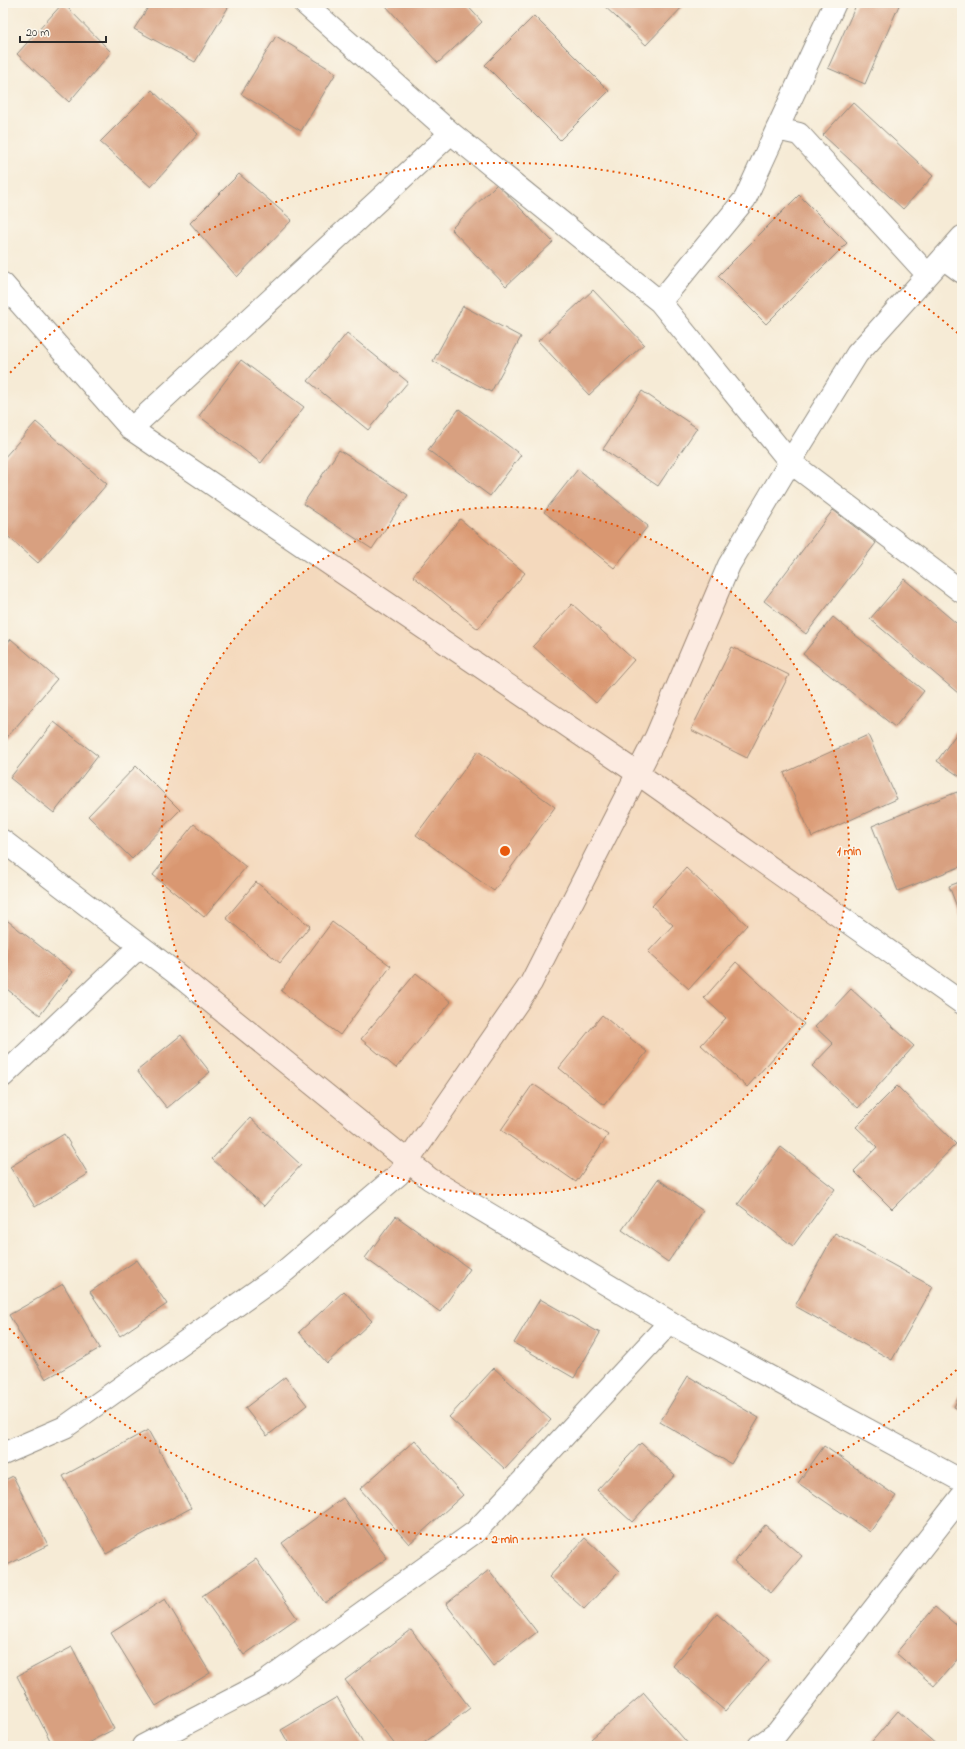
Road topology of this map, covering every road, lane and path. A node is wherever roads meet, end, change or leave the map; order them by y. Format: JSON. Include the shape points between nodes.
{"nodes":[{"id":1,"x":304,"y":3,"type":"edge"},
{"id":2,"x":835,"y":3,"type":"edge"},
{"id":3,"x":777,"y":130,"type":"junction"},
{"id":4,"x":451,"y":133,"type":"junction"},
{"id":5,"x":962,"y":237,"type":"edge"},
{"id":6,"x":943,"y":258,"type":"junction"},
{"id":7,"x":962,"y":272,"type":"edge"},
{"id":8,"x":928,"y":275,"type":"junction"},
{"id":9,"x":3,"y":284,"type":"edge"},
{"id":10,"x":660,"y":302,"type":"junction"},
{"id":11,"x":131,"y":429,"type":"junction"},
{"id":12,"x":790,"y":462,"type":"junction"},
{"id":13,"x":962,"y":592,"type":"edge"},
{"id":14,"x":637,"y":773,"type":"junction"},
{"id":15,"x":3,"y":841,"type":"edge"},
{"id":16,"x":140,"y":946,"type":"junction"},
{"id":17,"x":962,"y":1003,"type":"edge"},
{"id":18,"x":3,"y":1076,"type":"edge"},
{"id":19,"x":408,"y":1162,"type":"junction"},
{"id":20,"x":670,"y":1322,"type":"junction"},
{"id":21,"x":3,"y":1454,"type":"edge"},
{"id":22,"x":962,"y":1481,"type":"edge"},
{"id":23,"x":962,"y":1496,"type":"edge"},
{"id":24,"x":143,"y":1746,"type":"edge"},
{"id":25,"x":759,"y":1746,"type":"edge"}],
"edges":[{"from":1,"to":4,"type":"street"},
{"from":2,"to":3,"type":"street"},
{"from":3,"to":8,"type":"street","via":[[799,134]]},
{"from":3,"to":10,"type":"street","via":[[745,199]]},
{"from":4,"to":10,"type":"street"},
{"from":4,"to":11,"type":"street"},
{"from":5,"to":6,"type":"street"},
{"from":6,"to":7,"type":"street"},
{"from":6,"to":8,"type":"street"},
{"from":8,"to":12,"type":"street","via":[[857,354]]},
{"from":9,"to":11,"type":"street"},
{"from":10,"to":12,"type":"street"},
{"from":11,"to":14,"type":"street"},
{"from":12,"to":13,"type":"street"},
{"from":12,"to":14,"type":"street","via":[[729,565],[656,737]]},
{"from":14,"to":17,"type":"street"},
{"from":14,"to":19,"type":"street","via":[[531,983]]},
{"from":15,"to":16,"type":"street"},
{"from":16,"to":18,"type":"street"},
{"from":16,"to":19,"type":"street"},
{"from":19,"to":20,"type":"street","via":[[430,1179]]},
{"from":19,"to":21,"type":"street","via":[[399,1174],[285,1272],[65,1428]]},
{"from":20,"to":22,"type":"street"},
{"from":20,"to":24,"type":"street","via":[[475,1532],[264,1683]]},
{"from":23,"to":25,"type":"street","via":[[777,1733]]}]}
